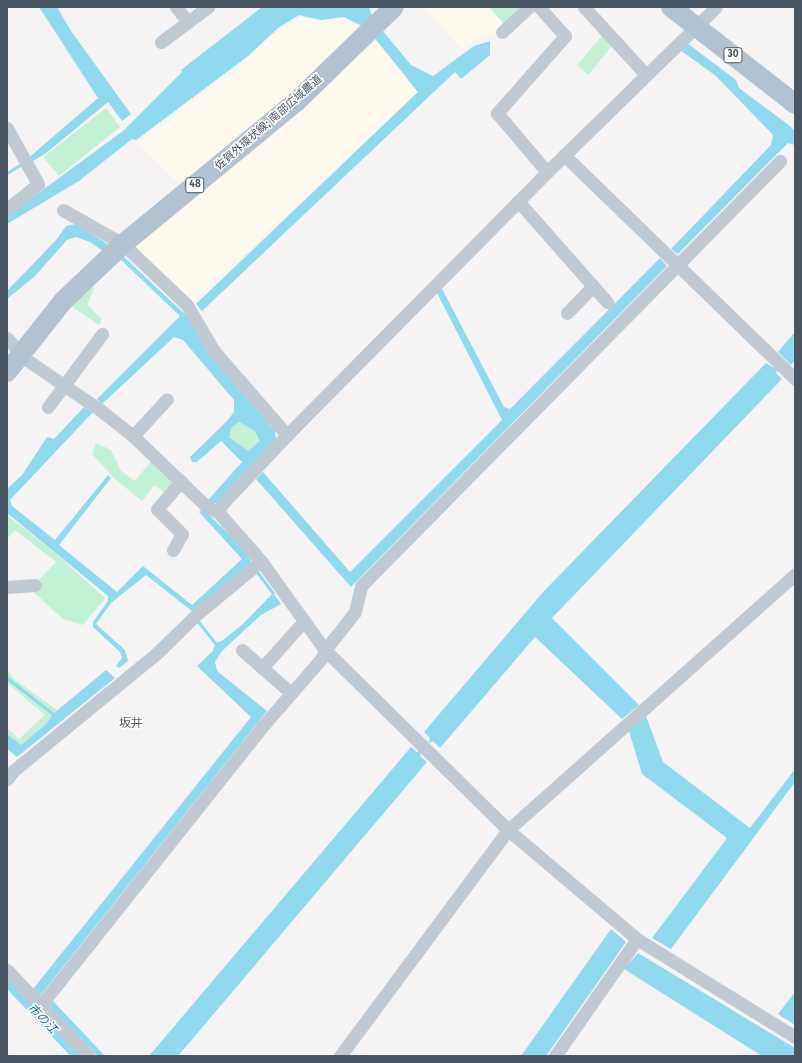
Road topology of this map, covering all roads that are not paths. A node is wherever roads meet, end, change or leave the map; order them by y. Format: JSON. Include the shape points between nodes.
{"nodes":[{"id":1,"x":176,"y":7,"type":"edge"},
{"id":2,"x":208,"y":7,"type":"edge"},
{"id":3,"x":394,"y":7,"type":"edge"},
{"id":4,"x":529,"y":7,"type":"edge"},
{"id":5,"x":539,"y":7,"type":"edge"},
{"id":6,"x":584,"y":7,"type":"edge"},
{"id":7,"x":671,"y":7,"type":"edge"},
{"id":8,"x":716,"y":7,"type":"edge"},
{"id":9,"x":188,"y":22,"type":"junction"},
{"id":10,"x":696,"y":26,"type":"junction"},
{"id":11,"x":502,"y":32,"type":"dead end"},
{"id":12,"x":161,"y":42,"type":"dead end"},
{"id":13,"x":646,"y":75,"type":"junction"},
{"id":14,"x":795,"y":104,"type":"edge"},
{"id":15,"x":7,"y":128,"type":"edge"},
{"id":16,"x":564,"y":155,"type":"junction"},
{"id":17,"x":780,"y":161,"type":"dead end"},
{"id":18,"x":547,"y":172,"type":"junction"},
{"id":19,"x":518,"y":201,"type":"junction"},
{"id":20,"x":7,"y":209,"type":"edge"},
{"id":21,"x":63,"y":210,"type":"dead end"},
{"id":22,"x":123,"y":244,"type":"junction"},
{"id":23,"x":677,"y":264,"type":"junction"},
{"id":24,"x":593,"y":286,"type":"junction"},
{"id":25,"x":607,"y":302,"type":"dead end"},
{"id":26,"x":567,"y":312,"type":"dead end"},
{"id":27,"x":102,"y":334,"type":"dead end"},
{"id":28,"x":7,"y":338,"type":"edge"},
{"id":29,"x":21,"y":354,"type":"junction"},
{"id":30,"x":7,"y":372,"type":"edge"},
{"id":31,"x":795,"y":379,"type":"edge"},
{"id":32,"x":65,"y":385,"type":"junction"},
{"id":33,"x":168,"y":399,"type":"dead end"},
{"id":34,"x":48,"y":407,"type":"dead end"},
{"id":35,"x":287,"y":435,"type":"junction"},
{"id":36,"x":133,"y":436,"type":"junction"},
{"id":37,"x":181,"y":481,"type":"junction"},
{"id":38,"x":218,"y":512,"type":"junction"},
{"id":39,"x":172,"y":550,"type":"dead end"},
{"id":40,"x":261,"y":562,"type":"junction"},
{"id":41,"x":795,"y":574,"type":"edge"},
{"id":42,"x":35,"y":585,"type":"dead end"},
{"id":43,"x":7,"y":587,"type":"edge"},
{"id":44,"x":303,"y":622,"type":"junction"},
{"id":45,"x":242,"y":650,"type":"dead end"},
{"id":46,"x":325,"y":650,"type":"junction"},
{"id":47,"x":262,"y":668,"type":"junction"},
{"id":48,"x":291,"y":694,"type":"junction"},
{"id":49,"x":7,"y":779,"type":"edge"},
{"id":50,"x":508,"y":830,"type":"junction"},
{"id":51,"x":637,"y":940,"type":"junction"},
{"id":52,"x":7,"y":970,"type":"edge"},
{"id":53,"x":40,"y":1006,"type":"junction"},
{"id":54,"x":795,"y":1037,"type":"edge"},
{"id":55,"x":89,"y":1056,"type":"edge"},
{"id":56,"x":340,"y":1056,"type":"edge"},
{"id":57,"x":555,"y":1056,"type":"edge"}],
"edges":[{"from":1,"to":9,"type":"street"},
{"from":2,"to":9,"type":"street"},
{"from":3,"to":22,"type":"main road","name":"佐賀外環状線; 南部広域農道","number":"48","via":[[296,102]]},
{"from":4,"to":11,"type":"street"},
{"from":5,"to":18,"type":"street","via":[[565,36],[497,113]]},
{"from":6,"to":13,"type":"street"},
{"from":7,"to":10,"type":"main road","number":"30"},
{"from":8,"to":10,"type":"street"},
{"from":9,"to":12,"type":"street"},
{"from":10,"to":13,"type":"street"},
{"from":10,"to":14,"type":"main road","number":"30"},
{"from":13,"to":16,"type":"street"},
{"from":15,"to":20,"type":"street","via":[[38,184]]},
{"from":16,"to":18,"type":"street"},
{"from":16,"to":23,"type":"street"},
{"from":17,"to":23,"type":"street"},
{"from":18,"to":19,"type":"street"},
{"from":19,"to":24,"type":"street"},
{"from":19,"to":35,"type":"street"},
{"from":21,"to":22,"type":"street"},
{"from":22,"to":29,"type":"main road","name":"佐賀外環状線; 南部広域農道","number":"48","via":[[63,301]]},
{"from":22,"to":35,"type":"street","via":[[192,310],[214,351]]},
{"from":23,"to":31,"type":"street"},
{"from":23,"to":46,"type":"street","via":[[361,586],[356,612]]},
{"from":24,"to":25,"type":"street"},
{"from":24,"to":26,"type":"street"},
{"from":27,"to":32,"type":"street"},
{"from":28,"to":29,"type":"street"},
{"from":29,"to":30,"type":"main road","name":"佐賀外環状線; 南部広域農道","number":"48"},
{"from":29,"to":32,"type":"street"},
{"from":32,"to":34,"type":"street"},
{"from":32,"to":36,"type":"street"},
{"from":33,"to":36,"type":"street"},
{"from":35,"to":38,"type":"street","via":[[222,504]]},
{"from":36,"to":37,"type":"street"},
{"from":37,"to":38,"type":"street","via":[[206,506]]},
{"from":37,"to":39,"type":"street","via":[[157,509],[182,534]]},
{"from":38,"to":40,"type":"street"},
{"from":40,"to":44,"type":"street"},
{"from":40,"to":49,"type":"street","via":[[197,614],[156,654],[13,771]]},
{"from":41,"to":50,"type":"street"},
{"from":42,"to":43,"type":"street"},
{"from":44,"to":46,"type":"street"},
{"from":44,"to":47,"type":"street"},
{"from":45,"to":47,"type":"street"},
{"from":46,"to":48,"type":"street","via":[[321,659]]},
{"from":46,"to":50,"type":"street"},
{"from":47,"to":48,"type":"street"},
{"from":48,"to":53,"type":"street","via":[[261,728]]},
{"from":50,"to":51,"type":"street"},
{"from":50,"to":56,"type":"street"},
{"from":51,"to":54,"type":"street"},
{"from":51,"to":57,"type":"street"},
{"from":52,"to":53,"type":"street"},
{"from":53,"to":55,"type":"street"}]}
